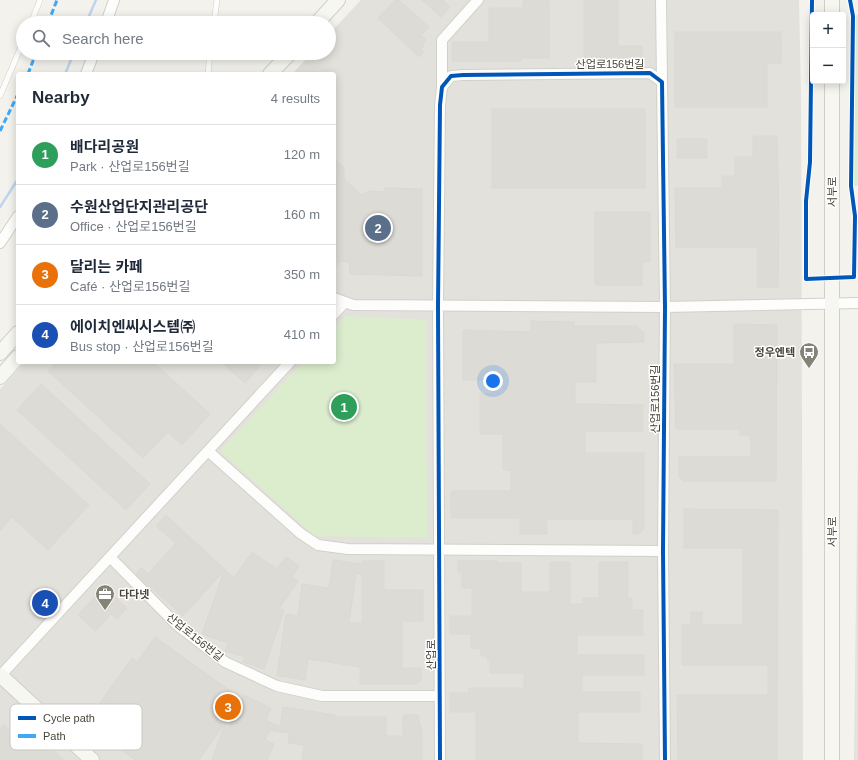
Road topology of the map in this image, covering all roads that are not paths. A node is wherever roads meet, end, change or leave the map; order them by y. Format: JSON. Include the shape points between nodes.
{"nodes":[{"id":1,"x":40,"y":0,"type":"edge"},
{"id":2,"x":114,"y":0,"type":"edge"},
{"id":3,"x":217,"y":0,"type":"edge"},
{"id":4,"x":338,"y":0,"type":"edge"},
{"id":5,"x":478,"y":0,"type":"edge"},
{"id":6,"x":661,"y":0,"type":"edge"},
{"id":7,"x":34,"y":16,"type":"edge"},
{"id":8,"x":108,"y":16,"type":"edge"},
{"id":9,"x":215,"y":16,"type":"edge"},
{"id":10,"x":323,"y":16,"type":"edge"},
{"id":11,"x":16,"y":58,"type":"edge"},
{"id":12,"x":91,"y":60,"type":"edge"},
{"id":13,"x":209,"y":60,"type":"edge"},
{"id":14,"x":283,"y":60,"type":"edge"},
{"id":15,"x":87,"y":72,"type":"edge"},
{"id":16,"x":208,"y":72,"type":"edge"},
{"id":17,"x":272,"y":72,"type":"edge"},
{"id":18,"x":662,"y":82,"type":"junction"},
{"id":19,"x":832,"y":84,"type":"edge"},
{"id":20,"x":442,"y":87,"type":"junction"},
{"id":21,"x":0,"y":96,"type":"edge"},
{"id":22,"x":16,"y":219,"type":"edge"},
{"id":23,"x":0,"y":243,"type":"edge"},
{"id":24,"x":336,"y":299,"type":"edge"},
{"id":25,"x":345,"y":302,"type":"junction"},
{"id":26,"x":832,"y":303,"type":"junction"},
{"id":27,"x":858,"y":303,"type":"edge"},
{"id":28,"x":438,"y":306,"type":"junction"},
{"id":29,"x":665,"y":307,"type":"junction"},
{"id":30,"x":336,"y":312,"type":"edge"},
{"id":31,"x":16,"y":335,"type":"edge"},
{"id":32,"x":0,"y":352,"type":"edge"},
{"id":33,"x":16,"y":359,"type":"edge"},
{"id":34,"x":288,"y":364,"type":"edge"},
{"id":35,"x":0,"y":377,"type":"edge"},
{"id":36,"x":208,"y":451,"type":"junction"},
{"id":37,"x":439,"y":550,"type":"junction"},
{"id":38,"x":663,"y":552,"type":"junction"},
{"id":39,"x":110,"y":557,"type":"junction"},
{"id":40,"x":0,"y":676,"type":"edge"},
{"id":41,"x":440,"y":696,"type":"junction"},
{"id":42,"x":31,"y":704,"type":"edge"},
{"id":43,"x":81,"y":750,"type":"edge"},
{"id":44,"x":92,"y":760,"type":"edge"},
{"id":45,"x":440,"y":760,"type":"edge"},
{"id":46,"x":665,"y":760,"type":"edge"},
{"id":47,"x":832,"y":760,"type":"edge"}],
"edges":[{"from":1,"to":7,"type":"lane"},
{"from":2,"to":8,"type":"street"},
{"from":3,"to":9,"type":"lane"},
{"from":4,"to":10,"type":"main road"},
{"from":5,"to":20,"type":"street","via":[[442,40]]},
{"from":6,"to":18,"type":"street"},
{"from":11,"to":21,"type":"lane"},
{"from":12,"to":15,"type":"street"},
{"from":13,"to":16,"type":"lane"},
{"from":14,"to":17,"type":"main road"},
{"from":18,"to":20,"type":"street","name":"산업로156번길","via":[[650,73],[463,75],[451,76]]},
{"from":18,"to":29,"type":"street","name":"산업로156번길"},
{"from":19,"to":26,"type":"main road","name":"서부로"},
{"from":20,"to":28,"type":"street"},
{"from":22,"to":23,"type":"street"},
{"from":24,"to":25,"type":"street"},
{"from":25,"to":28,"type":"street","via":[[354,305]]},
{"from":25,"to":30,"type":"street"},
{"from":26,"to":27,"type":"street"},
{"from":26,"to":29,"type":"street"},
{"from":26,"to":47,"type":"main road","name":"서부로"},
{"from":28,"to":29,"type":"street"},
{"from":28,"to":37,"type":"street"},
{"from":29,"to":38,"type":"street","name":"산업로156번길"},
{"from":31,"to":32,"type":"main road"},
{"from":33,"to":35,"type":"main road"},
{"from":34,"to":36,"type":"street"},
{"from":36,"to":37,"type":"street","via":[[300,533],[318,545],[348,549]]},
{"from":36,"to":39,"type":"street"},
{"from":37,"to":38,"type":"street"},
{"from":37,"to":41,"type":"street","name":"산업로"},
{"from":38,"to":46,"type":"street","name":"산업로156번길"},
{"from":39,"to":40,"type":"street"},
{"from":39,"to":41,"type":"street","name":"산업로156번길","via":[[177,625],[225,662],[277,686],[322,696]]},
{"from":40,"to":42,"type":"main road"},
{"from":41,"to":45,"type":"street","name":"산업로"},
{"from":43,"to":44,"type":"main road"}]}
